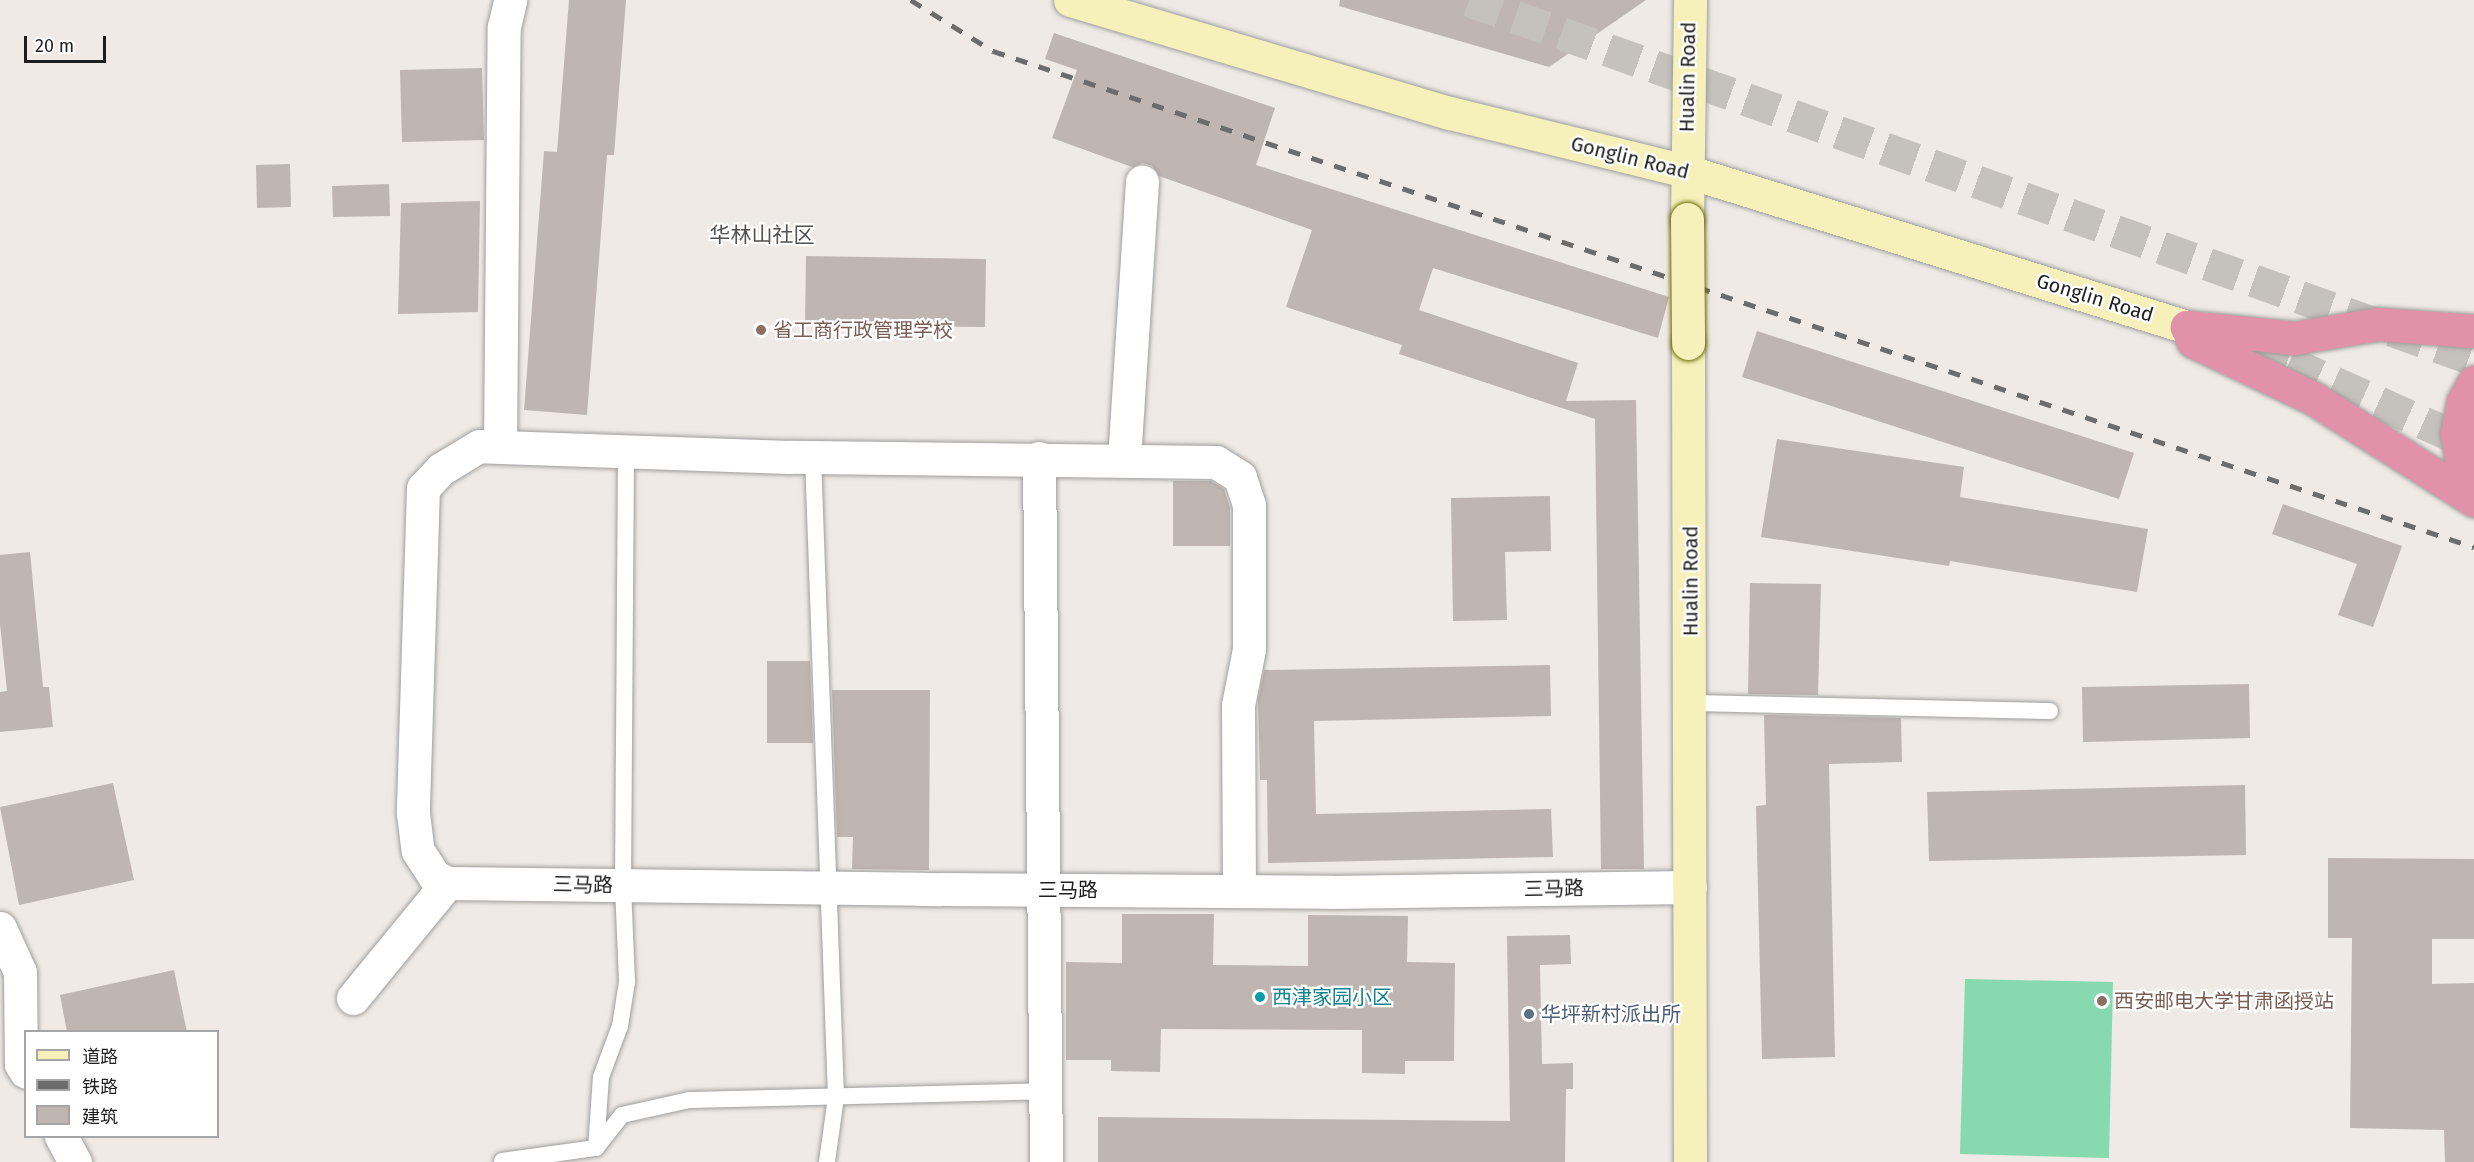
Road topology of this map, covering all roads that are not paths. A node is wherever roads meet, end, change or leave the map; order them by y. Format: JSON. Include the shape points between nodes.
{"nodes":[{"id":1,"x":510,"y":0,"type":"edge"},
{"id":2,"x":1070,"y":0,"type":"edge"},
{"id":3,"x":1690,"y":0,"type":"edge"},
{"id":4,"x":1095,"y":5,"type":"edge"},
{"id":5,"x":1686,"y":171,"type":"junction"},
{"id":6,"x":1142,"y":182,"type":"dead end"},
{"id":7,"x":2187,"y":327,"type":"junction"},
{"id":8,"x":2474,"y":331,"type":"edge"},
{"id":9,"x":2474,"y":382,"type":"edge"},
{"id":10,"x":500,"y":446,"type":"junction"},
{"id":11,"x":626,"y":451,"type":"junction"},
{"id":12,"x":813,"y":457,"type":"junction"},
{"id":13,"x":1039,"y":458,"type":"junction"},
{"id":14,"x":1124,"y":460,"type":"junction"},
{"id":15,"x":2474,"y":490,"type":"edge"},
{"id":16,"x":2474,"y":500,"type":"edge"},
{"id":17,"x":1691,"y":703,"type":"junction"},
{"id":18,"x":2050,"y":711,"type":"dead end"},
{"id":19,"x":447,"y":883,"type":"junction"},
{"id":20,"x":623,"y":885,"type":"junction"},
{"id":21,"x":1690,"y":886,"type":"junction"},
{"id":22,"x":830,"y":888,"type":"junction"},
{"id":23,"x":1046,"y":890,"type":"junction"},
{"id":24,"x":1239,"y":891,"type":"junction"},
{"id":25,"x":0,"y":928,"type":"edge"},
{"id":26,"x":353,"y":998,"type":"dead end"},
{"id":27,"x":16,"y":1067,"type":"edge"},
{"id":28,"x":1046,"y":1091,"type":"junction"},
{"id":29,"x":836,"y":1096,"type":"junction"},
{"id":30,"x":62,"y":1138,"type":"edge"},
{"id":31,"x":596,"y":1148,"type":"junction"},
{"id":32,"x":502,"y":1161,"type":"edge"},
{"id":33,"x":75,"y":1162,"type":"edge"},
{"id":34,"x":827,"y":1162,"type":"edge"},
{"id":35,"x":1046,"y":1162,"type":"edge"},
{"id":36,"x":1690,"y":1162,"type":"edge"}],
"edges":[{"from":1,"to":10,"type":"street","via":[[504,27]]},
{"from":2,"to":4,"type":"street","name":"Gonglin Road"},
{"from":3,"to":5,"type":"street","name":"Hualin Road"},
{"from":4,"to":5,"type":"street","name":"Gonglin Road","via":[[1450,113]]},
{"from":5,"to":7,"type":"street","name":"Gonglin Road"},
{"from":5,"to":17,"type":"street","name":"Hualin Road","bridge":true},
{"from":6,"to":14,"type":"street"},
{"from":7,"to":8,"type":"highway","via":[[2294,338],[2378,324]]},
{"from":7,"to":16,"type":"highway","via":[[2193,341],[2313,398]]},
{"from":9,"to":15,"type":"highway","via":[[2463,402],[2457,433],[2462,465]]},
{"from":10,"to":11,"type":"street"},
{"from":10,"to":19,"type":"street","via":[[479,446],[441,469],[423,488],[413,813],[418,851],[434,876]]},
{"from":11,"to":12,"type":"street"},
{"from":11,"to":20,"type":"lane"},
{"from":12,"to":13,"type":"street"},
{"from":12,"to":22,"type":"lane"},
{"from":13,"to":14,"type":"street"},
{"from":13,"to":23,"type":"street"},
{"from":14,"to":24,"type":"street","via":[[1216,462],[1240,477],[1249,505],[1249,649],[1238,705]]},
{"from":17,"to":18,"type":"lane"},
{"from":17,"to":21,"type":"street","name":"Hualin Road"},
{"from":19,"to":20,"type":"street","name":"三马路"},
{"from":19,"to":26,"type":"street"},
{"from":20,"to":22,"type":"street","name":"三马路"},
{"from":20,"to":31,"type":"lane","via":[[627,982],[620,1026],[601,1077]]},
{"from":21,"to":24,"type":"street","name":"三马路"},
{"from":21,"to":36,"type":"street","name":"Hualin Road"},
{"from":22,"to":23,"type":"street","name":"三马路"},
{"from":22,"to":29,"type":"lane"},
{"from":23,"to":24,"type":"street","name":"三马路"},
{"from":23,"to":28,"type":"street"},
{"from":25,"to":27,"type":"street","via":[[20,972]]},
{"from":28,"to":29,"type":"lane"},
{"from":28,"to":35,"type":"street"},
{"from":29,"to":31,"type":"lane","via":[[678,1103],[622,1115]]},
{"from":29,"to":34,"type":"lane"},
{"from":30,"to":33,"type":"street"},
{"from":31,"to":32,"type":"lane"}]}
